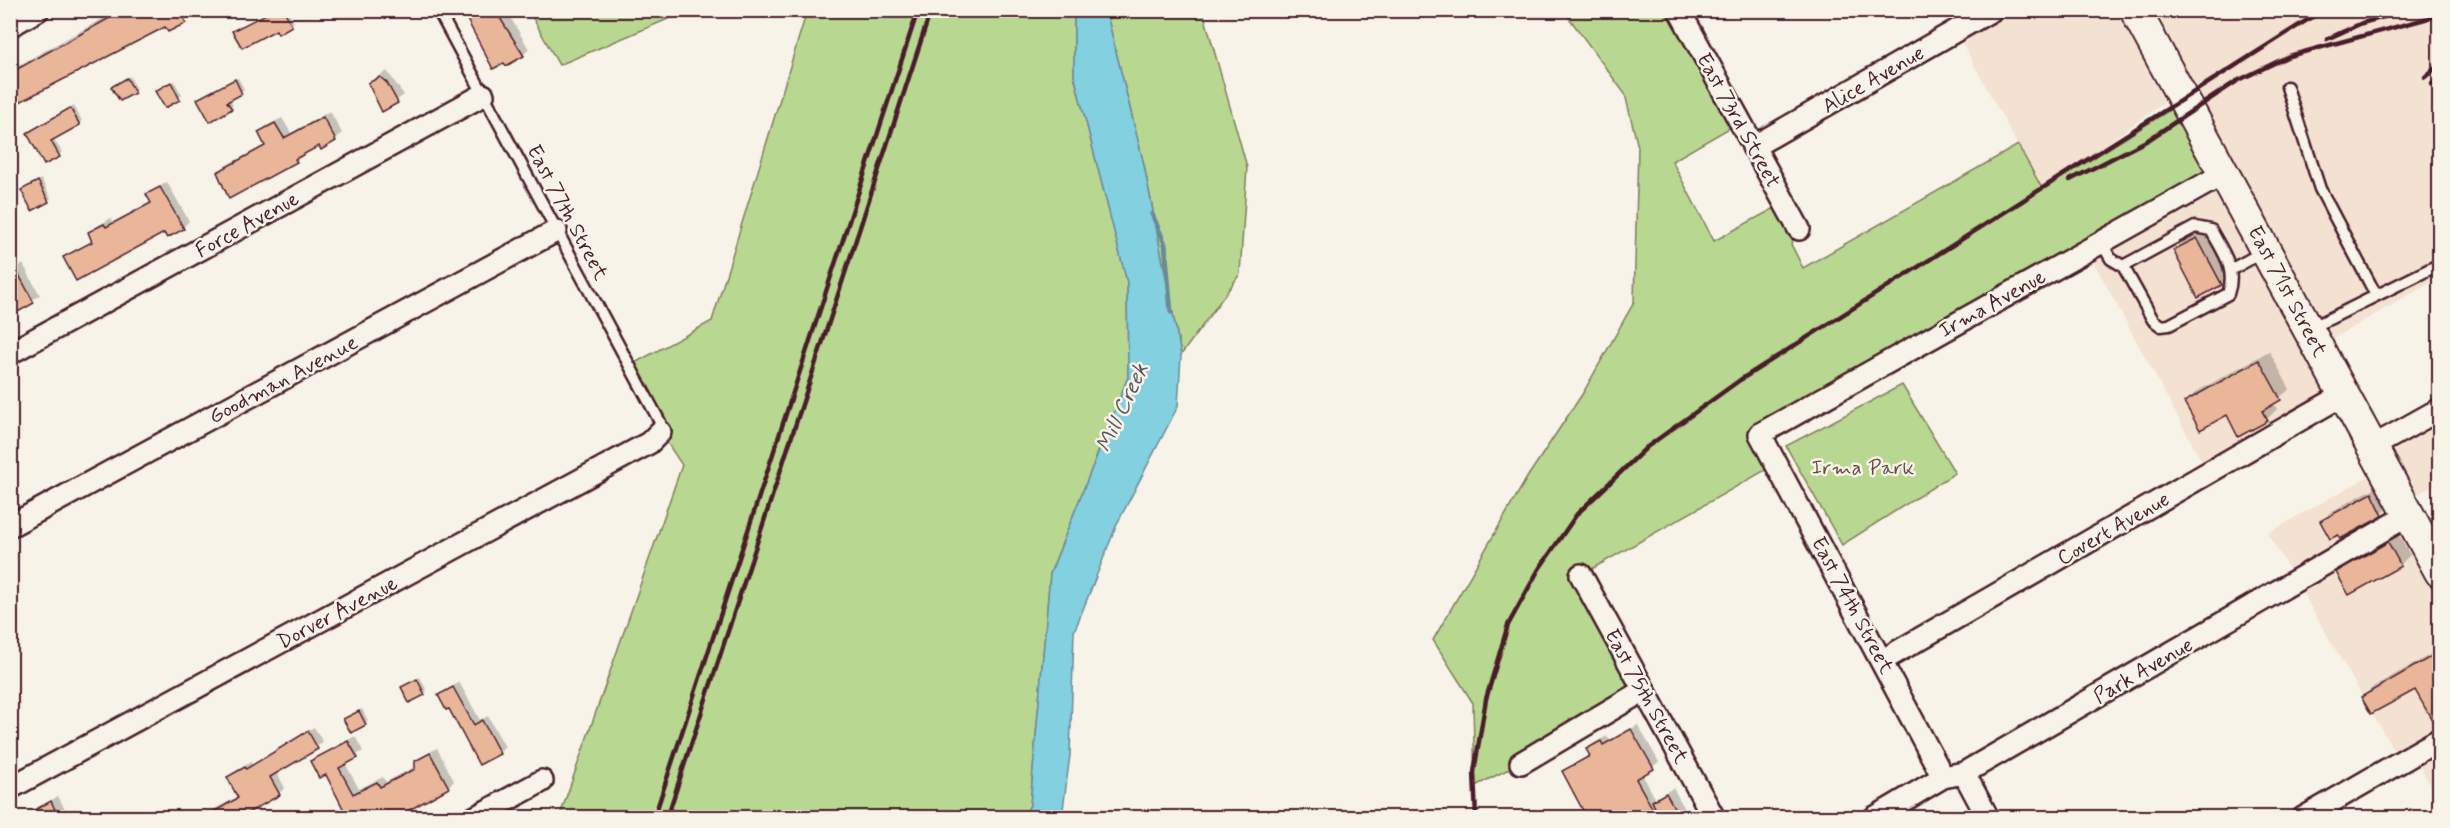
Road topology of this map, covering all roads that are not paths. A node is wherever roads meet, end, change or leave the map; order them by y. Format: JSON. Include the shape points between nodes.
{"nodes":[{"id":1,"x":38,"y":10,"type":"edge"},
{"id":2,"x":438,"y":10,"type":"edge"},
{"id":3,"x":1679,"y":10,"type":"edge"},
{"id":4,"x":1992,"y":10,"type":"edge"},
{"id":5,"x":2135,"y":10,"type":"edge"},
{"id":6,"x":10,"y":26,"type":"edge"},
{"id":7,"x":2287,"y":87,"type":"dead end"},
{"id":8,"x":483,"y":94,"type":"junction"},
{"id":9,"x":1754,"y":147,"type":"junction"},
{"id":10,"x":2225,"y":172,"type":"junction"},
{"id":11,"x":1799,"y":229,"type":"dead end"},
{"id":12,"x":556,"y":231,"type":"junction"},
{"id":13,"x":2101,"y":242,"type":"junction"},
{"id":14,"x":2266,"y":250,"type":"junction"},
{"id":15,"x":2439,"y":264,"type":"edge"},
{"id":16,"x":2123,"y":266,"type":"junction"},
{"id":17,"x":2232,"y":269,"type":"junction"},
{"id":18,"x":2376,"y":295,"type":"junction"},
{"id":19,"x":2308,"y":329,"type":"junction"},
{"id":20,"x":10,"y":353,"type":"edge"},
{"id":21,"x":2343,"y":395,"type":"junction"},
{"id":22,"x":2439,"y":409,"type":"edge"},
{"id":23,"x":660,"y":432,"type":"joint"},
{"id":24,"x":1760,"y":434,"type":"joint"},
{"id":25,"x":2372,"y":447,"type":"junction"},
{"id":26,"x":2409,"y":515,"type":"junction"},
{"id":27,"x":10,"y":526,"type":"edge"},
{"id":28,"x":2439,"y":572,"type":"edge"},
{"id":29,"x":1581,"y":575,"type":"dead end"},
{"id":30,"x":1882,"y":660,"type":"junction"},
{"id":31,"x":1644,"y":690,"type":"junction"},
{"id":32,"x":2439,"y":739,"type":"edge"},
{"id":33,"x":1521,"y":763,"type":"dead end"},
{"id":34,"x":1964,"y":773,"type":"junction"},
{"id":35,"x":1943,"y":777,"type":"junction"},
{"id":36,"x":542,"y":781,"type":"dead end"},
{"id":37,"x":10,"y":788,"type":"edge"},
{"id":38,"x":474,"y":818,"type":"edge"},
{"id":39,"x":1714,"y":818,"type":"edge"},
{"id":40,"x":1874,"y":818,"type":"edge"},
{"id":41,"x":1988,"y":818,"type":"edge"},
{"id":42,"x":2303,"y":818,"type":"edge"}],
"edges":[{"from":1,"to":6,"type":"street"},
{"from":2,"to":8,"type":"lane","name":"East 77th Street"},
{"from":3,"to":9,"type":"street","name":"East 73rd Street"},
{"from":4,"to":9,"type":"street","name":"Alice Avenue"},
{"from":5,"to":10,"type":"main road","name":"East 71st Street"},
{"from":7,"to":18,"type":"lane","via":[[2320,189]]},
{"from":8,"to":12,"type":"lane","name":"East 77th Street"},
{"from":8,"to":20,"type":"street","name":"Force Avenue"},
{"from":9,"to":11,"type":"street","name":"East 73rd Street"},
{"from":10,"to":13,"type":"street","name":"Irma Avenue"},
{"from":10,"to":14,"type":"main road","name":"East 71st Street"},
{"from":12,"to":23,"type":"lane","name":"East 77th Street","via":[[660,422]]},
{"from":12,"to":27,"type":"street","name":"Goodman Avenue"},
{"from":13,"to":16,"type":"lane","via":[[2111,259]]},
{"from":13,"to":24,"type":"street","name":"Irma Avenue"},
{"from":14,"to":17,"type":"lane"},
{"from":14,"to":19,"type":"main road","name":"East 71st Street"},
{"from":15,"to":18,"type":"lane"},
{"from":16,"to":17,"type":"lane","via":[[2195,227],[2204,227],[2211,230]]},
{"from":16,"to":17,"type":"lane","via":[[2153,320],[2161,326],[2228,294],[2233,282]]},
{"from":18,"to":19,"type":"lane"},
{"from":19,"to":21,"type":"main road","name":"East 71st Street"},
{"from":21,"to":25,"type":"main road","name":"East 71st Street"},
{"from":21,"to":30,"type":"street","name":"Covert Avenue"},
{"from":22,"to":25,"type":"street"},
{"from":23,"to":37,"type":"street","name":"Dorver Avenue","via":[[649,443]]},
{"from":24,"to":30,"type":"street","name":"East 74th Street"},
{"from":25,"to":26,"type":"main road","name":"East 71st Street"},
{"from":26,"to":28,"type":"main road","name":"East 71st Street"},
{"from":26,"to":34,"type":"street","name":"Park Avenue"},
{"from":29,"to":31,"type":"street","name":"East 75th Street"},
{"from":30,"to":35,"type":"street","name":"East 74th Street"},
{"from":31,"to":33,"type":"street"},
{"from":31,"to":39,"type":"street","name":"East 75th Street"},
{"from":32,"to":42,"type":"street"},
{"from":34,"to":35,"type":"street","name":"Park Avenue"},
{"from":34,"to":41,"type":"street"},
{"from":35,"to":40,"type":"street","name":"Park Avenue"},
{"from":36,"to":38,"type":"street"}]}
